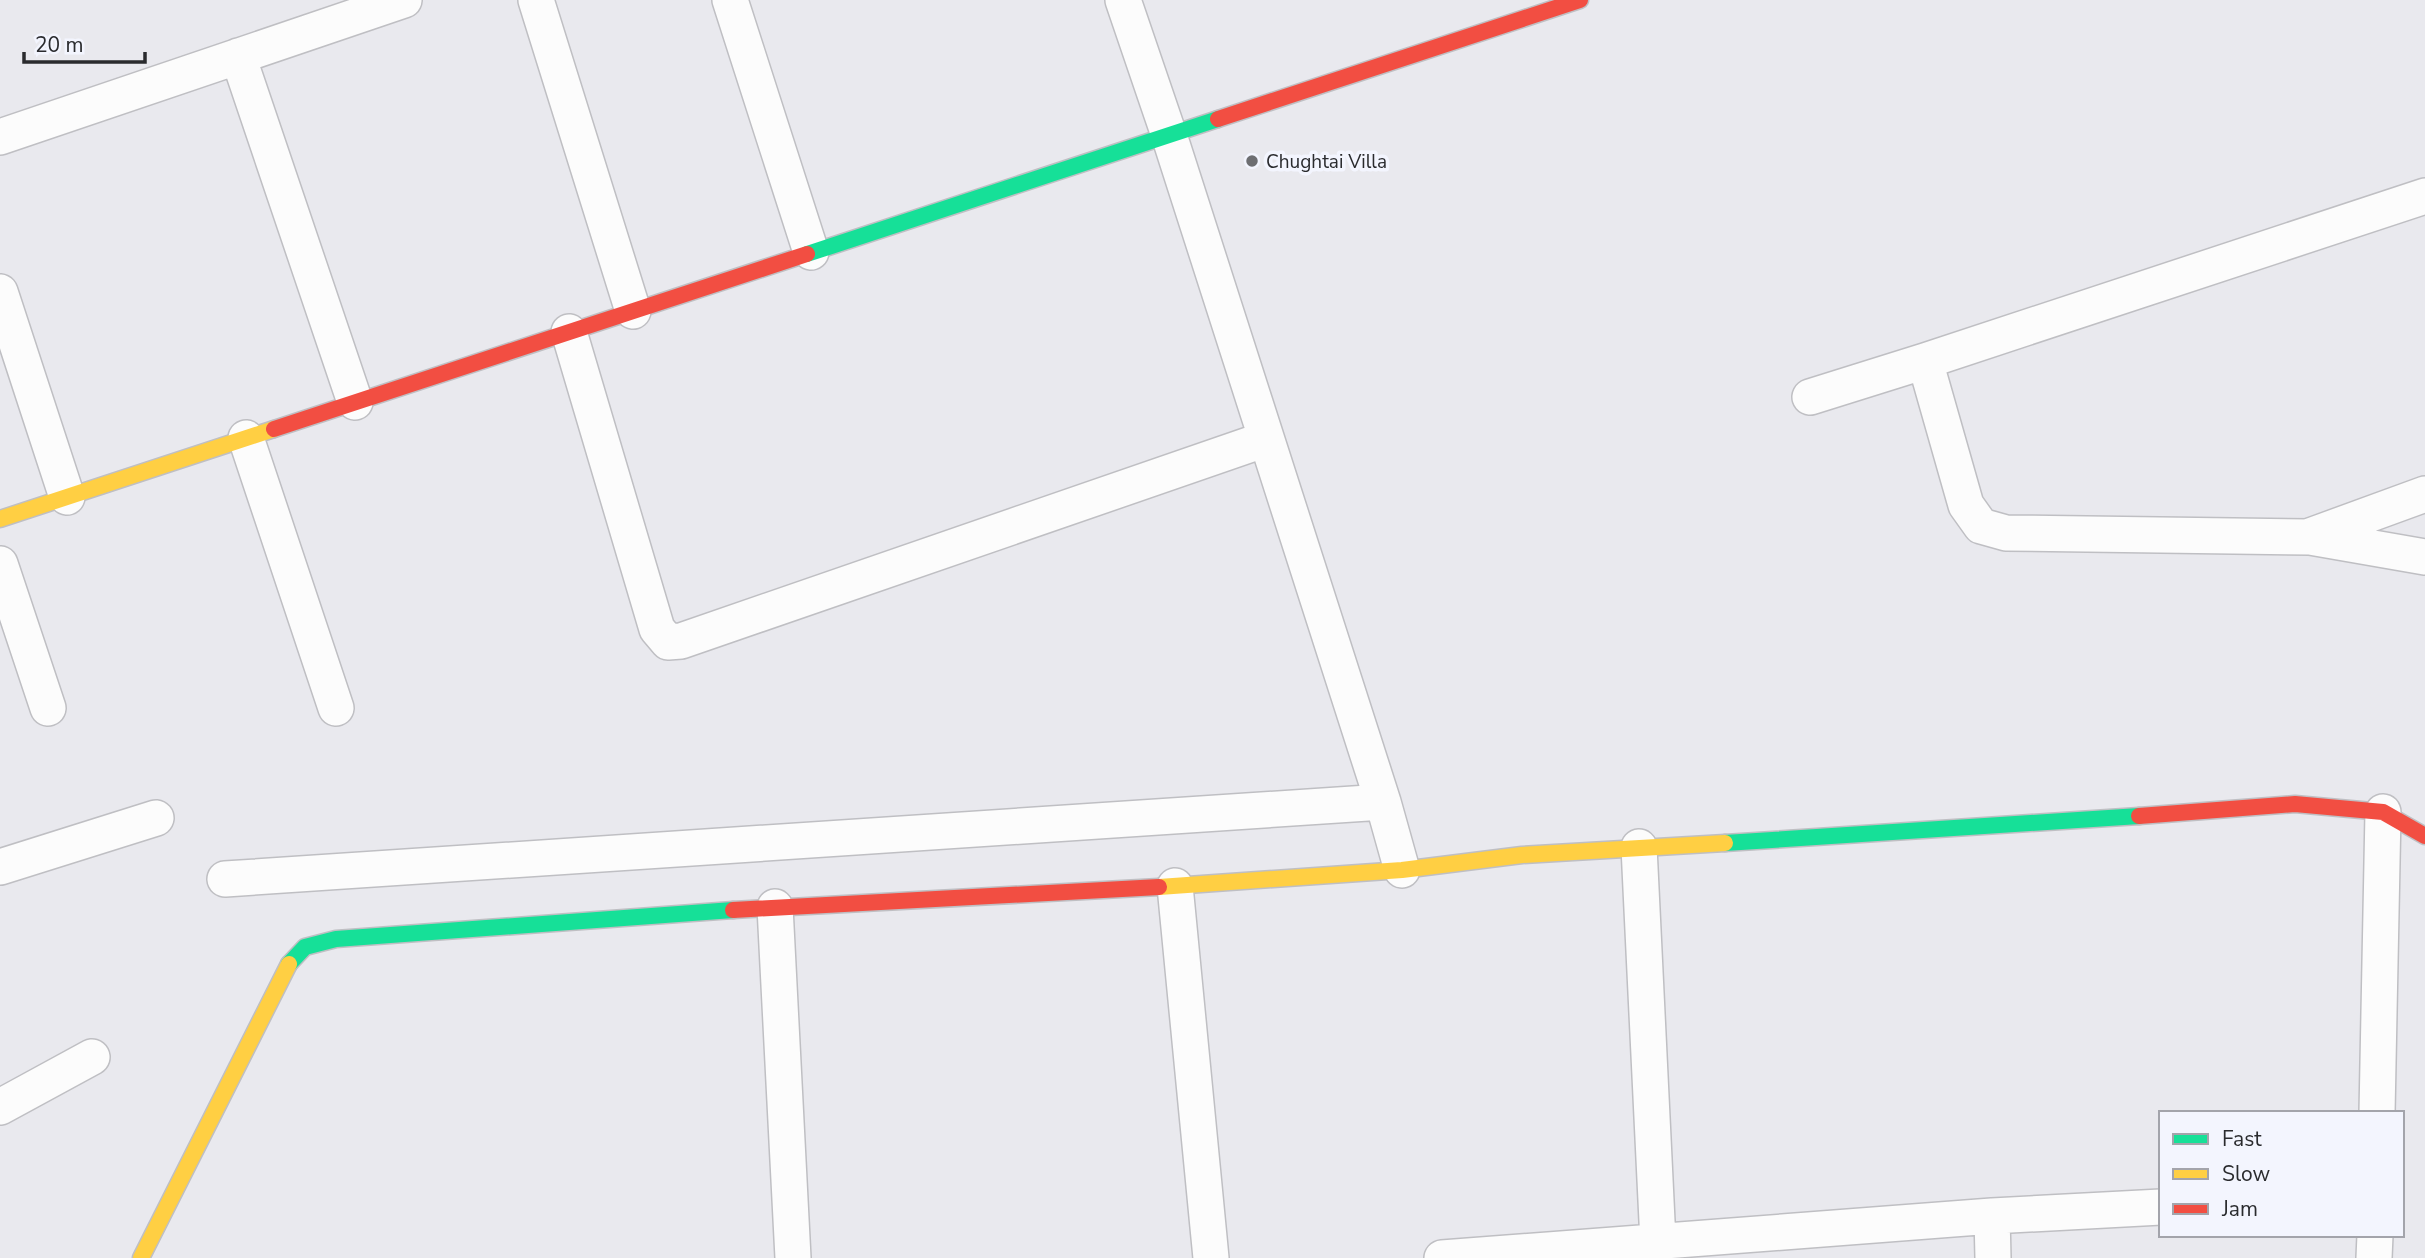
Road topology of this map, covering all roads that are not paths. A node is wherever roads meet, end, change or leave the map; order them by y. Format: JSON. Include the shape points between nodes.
{"nodes":[{"id":1,"x":404,"y":0,"type":"edge"},
{"id":2,"x":536,"y":0,"type":"edge"},
{"id":3,"x":730,"y":0,"type":"edge"},
{"id":4,"x":1123,"y":0,"type":"edge"},
{"id":5,"x":1580,"y":0,"type":"edge"},
{"id":6,"x":238,"y":56,"type":"junction"},
{"id":7,"x":1169,"y":135,"type":"junction"},
{"id":8,"x":0,"y":136,"type":"edge"},
{"id":9,"x":2425,"y":196,"type":"edge"},
{"id":10,"x":811,"y":252,"type":"junction"},
{"id":11,"x":0,"y":292,"type":"edge"},
{"id":12,"x":633,"y":311,"type":"junction"},
{"id":13,"x":569,"y":332,"type":"junction"},
{"id":14,"x":1925,"y":362,"type":"junction"},
{"id":15,"x":1810,"y":397,"type":"dead end"},
{"id":16,"x":355,"y":402,"type":"junction"},
{"id":17,"x":246,"y":438,"type":"junction"},
{"id":18,"x":1266,"y":439,"type":"junction"},
{"id":19,"x":2425,"y":495,"type":"edge"},
{"id":20,"x":67,"y":497,"type":"junction"},
{"id":21,"x":0,"y":519,"type":"edge"},
{"id":22,"x":2310,"y":537,"type":"junction"},
{"id":23,"x":2425,"y":557,"type":"edge"},
{"id":24,"x":0,"y":564,"type":"edge"},
{"id":25,"x":48,"y":708,"type":"dead end"},
{"id":26,"x":336,"y":708,"type":"dead end"},
{"id":27,"x":1383,"y":802,"type":"junction"},
{"id":28,"x":2383,"y":812,"type":"junction"},
{"id":29,"x":156,"y":818,"type":"dead end"},
{"id":30,"x":2425,"y":836,"type":"edge"},
{"id":31,"x":1639,"y":847,"type":"junction"},
{"id":32,"x":0,"y":867,"type":"edge"},
{"id":33,"x":1402,"y":870,"type":"junction"},
{"id":34,"x":225,"y":879,"type":"dead end"},
{"id":35,"x":1175,"y":886,"type":"junction"},
{"id":36,"x":775,"y":906,"type":"junction"},
{"id":37,"x":92,"y":1058,"type":"dead end"},
{"id":38,"x":0,"y":1107,"type":"edge"},
{"id":39,"x":2377,"y":1111,"type":"edge"},
{"id":40,"x":2159,"y":1207,"type":"edge"},
{"id":41,"x":1992,"y":1216,"type":"junction"},
{"id":42,"x":2375,"y":1237,"type":"edge"},
{"id":43,"x":1657,"y":1250,"type":"edge"},
{"id":44,"x":141,"y":1258,"type":"edge"},
{"id":45,"x":793,"y":1258,"type":"edge"},
{"id":46,"x":1211,"y":1258,"type":"edge"},
{"id":47,"x":1442,"y":1258,"type":"edge"},
{"id":48,"x":1993,"y":1258,"type":"edge"},
{"id":49,"x":2374,"y":1258,"type":"edge"}],
"edges":[{"from":1,"to":6,"type":"street"},
{"from":2,"to":12,"type":"street"},
{"from":3,"to":10,"type":"street"},
{"from":4,"to":7,"type":"street"},
{"from":5,"to":7,"type":"street"},
{"from":6,"to":8,"type":"street"},
{"from":6,"to":16,"type":"street"},
{"from":7,"to":10,"type":"street"},
{"from":7,"to":18,"type":"street"},
{"from":9,"to":14,"type":"street"},
{"from":10,"to":12,"type":"street"},
{"from":11,"to":20,"type":"street"},
{"from":12,"to":13,"type":"street"},
{"from":13,"to":16,"type":"street"},
{"from":13,"to":18,"type":"street","via":[[657,629],[668,642]]},
{"from":14,"to":15,"type":"street"},
{"from":14,"to":22,"type":"street","via":[[1966,505],[1981,526],[2006,533]]},
{"from":16,"to":17,"type":"street"},
{"from":17,"to":20,"type":"street"},
{"from":17,"to":26,"type":"street"},
{"from":18,"to":27,"type":"street"},
{"from":19,"to":22,"type":"street"},
{"from":20,"to":21,"type":"street"},
{"from":22,"to":23,"type":"street"},
{"from":24,"to":25,"type":"street"},
{"from":27,"to":33,"type":"street"},
{"from":27,"to":34,"type":"street"},
{"from":28,"to":30,"type":"street"},
{"from":28,"to":31,"type":"street","via":[[2295,804]]},
{"from":28,"to":39,"type":"street"},
{"from":29,"to":32,"type":"street"},
{"from":31,"to":33,"type":"street"},
{"from":31,"to":43,"type":"street"},
{"from":33,"to":35,"type":"street"},
{"from":35,"to":36,"type":"street"},
{"from":35,"to":46,"type":"street"},
{"from":36,"to":44,"type":"street","via":[[336,939],[305,947],[286,968]]},
{"from":36,"to":45,"type":"street"},
{"from":37,"to":38,"type":"street"},
{"from":40,"to":41,"type":"street"},
{"from":41,"to":43,"type":"street"},
{"from":41,"to":48,"type":"street"},
{"from":42,"to":49,"type":"street"},
{"from":43,"to":47,"type":"street"}]}
